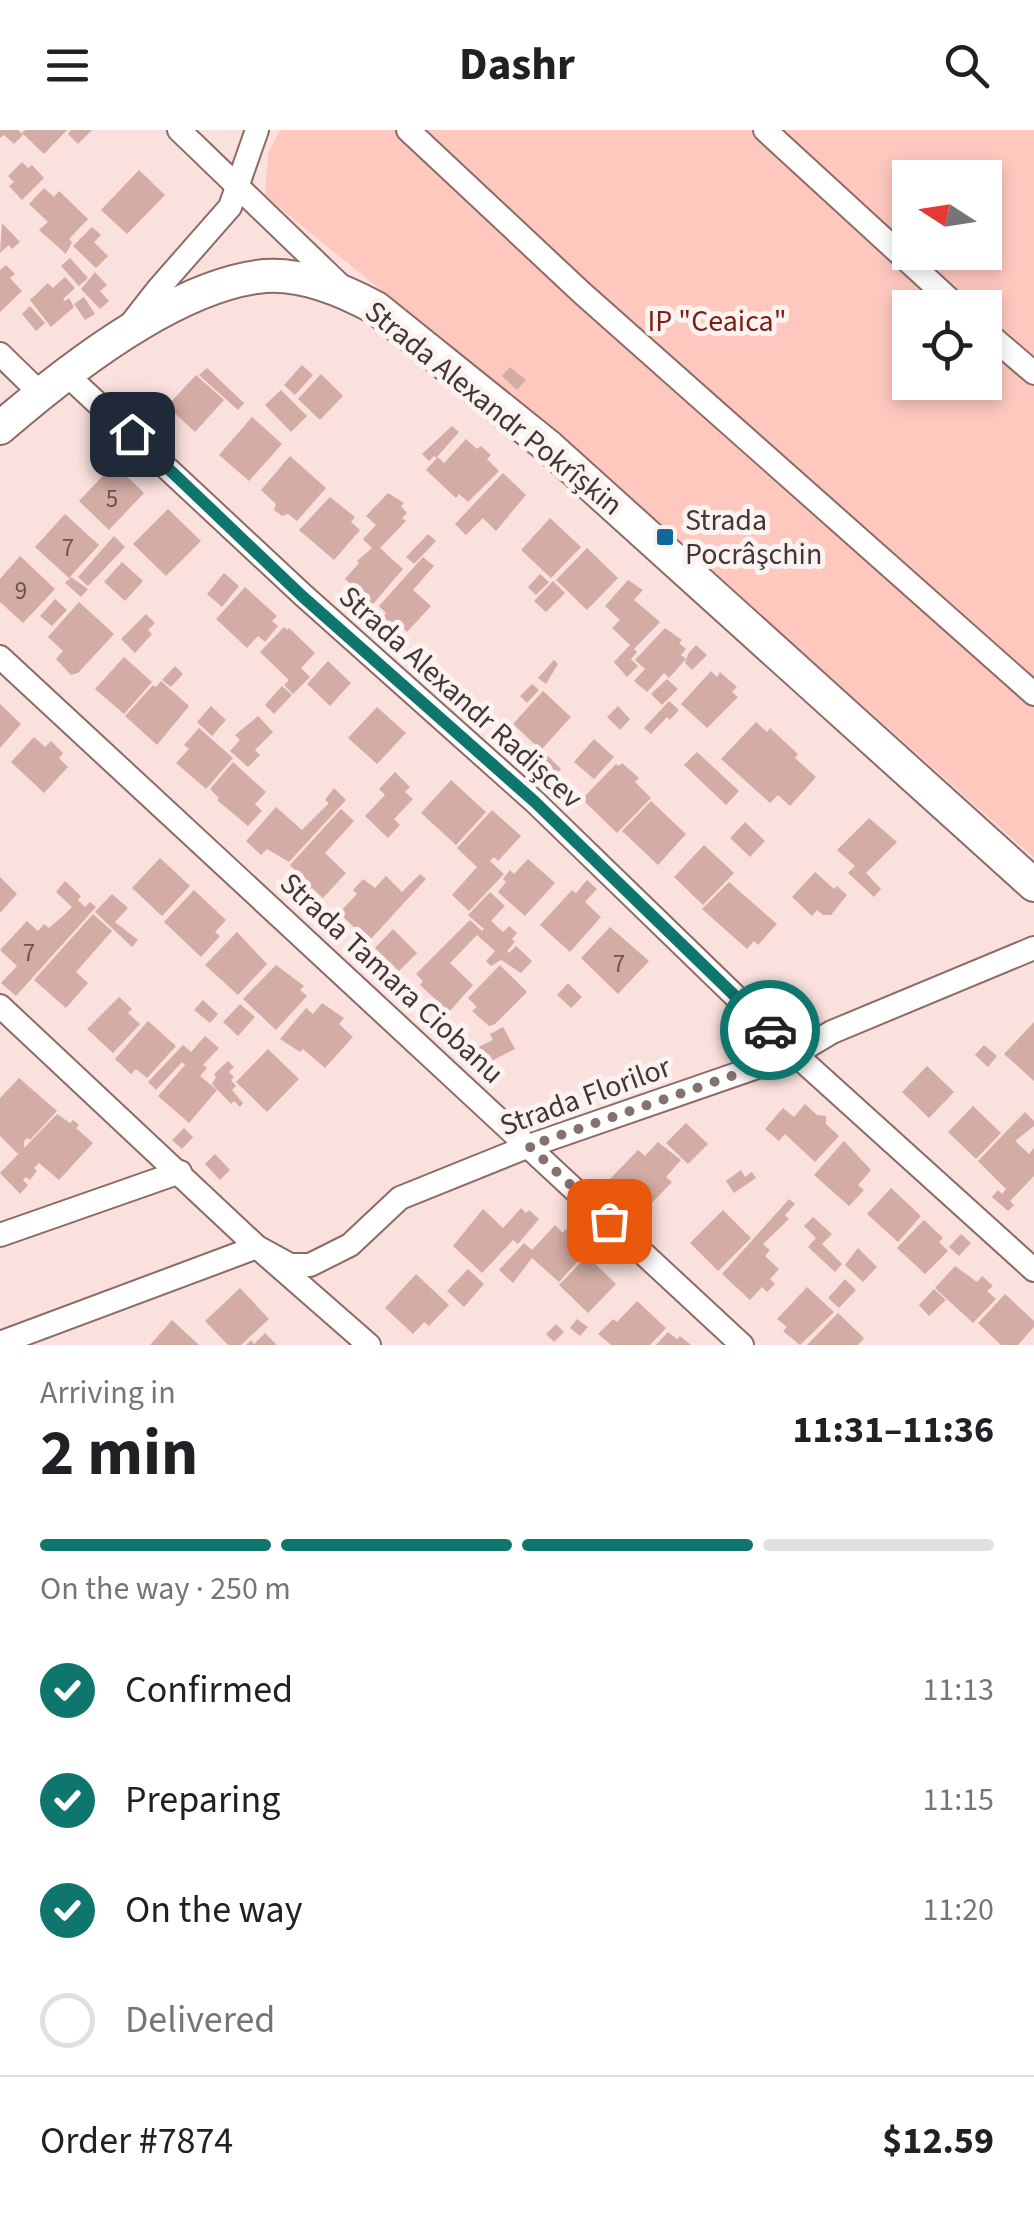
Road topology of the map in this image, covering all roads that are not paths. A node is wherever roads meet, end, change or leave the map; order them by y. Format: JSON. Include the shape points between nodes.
{"nodes":[{"id":1,"x":179,"y":130,"type":"edge"},
{"id":2,"x":257,"y":130,"type":"edge"},
{"id":3,"x":408,"y":130,"type":"edge"},
{"id":4,"x":765,"y":130,"type":"edge"},
{"id":5,"x":237,"y":189,"type":"junction"},
{"id":6,"x":939,"y":290,"type":"edge"},
{"id":7,"x":348,"y":292,"type":"junction"},
{"id":8,"x":122,"y":336,"type":"junction"},
{"id":9,"x":1002,"y":346,"type":"edge"},
{"id":10,"x":0,"y":354,"type":"edge"},
{"id":11,"x":1034,"y":374,"type":"edge"},
{"id":12,"x":53,"y":384,"type":"junction"},
{"id":13,"x":0,"y":428,"type":"edge"},
{"id":14,"x":0,"y":657,"type":"edge"},
{"id":15,"x":1034,"y":694,"type":"edge"},
{"id":16,"x":1034,"y":885,"type":"edge"},
{"id":17,"x":1034,"y":948,"type":"edge"},
{"id":18,"x":0,"y":1006,"type":"edge"},
{"id":19,"x":795,"y":1054,"type":"junction"},
{"id":20,"x":529,"y":1146,"type":"junction"},
{"id":21,"x":180,"y":1172,"type":"junction"},
{"id":22,"x":0,"y":1235,"type":"edge"},
{"id":23,"x":257,"y":1247,"type":"junction"},
{"id":24,"x":1034,"y":1270,"type":"edge"},
{"id":25,"x":0,"y":1342,"type":"edge"},
{"id":26,"x":369,"y":1345,"type":"edge"},
{"id":27,"x":742,"y":1345,"type":"edge"}],
"edges":[{"from":1,"to":5,"type":"street","name":"Strada Alexandr Pokrîșkin"},
{"from":2,"to":5,"type":"street"},
{"from":3,"to":15,"type":"street"},
{"from":4,"to":6,"type":"street"},
{"from":5,"to":7,"type":"street","name":"Strada Alexandr Pokrîșkin"},
{"from":5,"to":8,"type":"street","via":[[219,222]]},
{"from":7,"to":8,"type":"street","via":[[294,277],[242,280],[183,302]]},
{"from":7,"to":16,"type":"street","name":"Strada Alexandr Pokrîșkin","via":[[549,447]]},
{"from":8,"to":12,"type":"street"},
{"from":9,"to":11,"type":"street"},
{"from":10,"to":12,"type":"street","name":"Strada Alexandr Radișcev"},
{"from":12,"to":13,"type":"street"},
{"from":12,"to":19,"type":"street","name":"Strada Alexandr Radișcev","via":[[535,802]]},
{"from":14,"to":20,"type":"street","name":"Strada Tamara Ciobanu"},
{"from":17,"to":19,"type":"street","name":"Strada Florilor","via":[[832,1032]]},
{"from":18,"to":21,"type":"street"},
{"from":19,"to":20,"type":"street","name":"Strada Florilor"},
{"from":19,"to":24,"type":"street","name":"Strada Alexandr Radișcev"},
{"from":20,"to":23,"type":"street","name":"Strada Florilor","via":[[400,1198],[350,1245],[310,1266],[290,1265]]},
{"from":20,"to":27,"type":"street","name":"Strada Tamara Ciobanu"},
{"from":21,"to":22,"type":"street"},
{"from":21,"to":23,"type":"street"},
{"from":23,"to":25,"type":"street"},
{"from":23,"to":26,"type":"street"}]}
